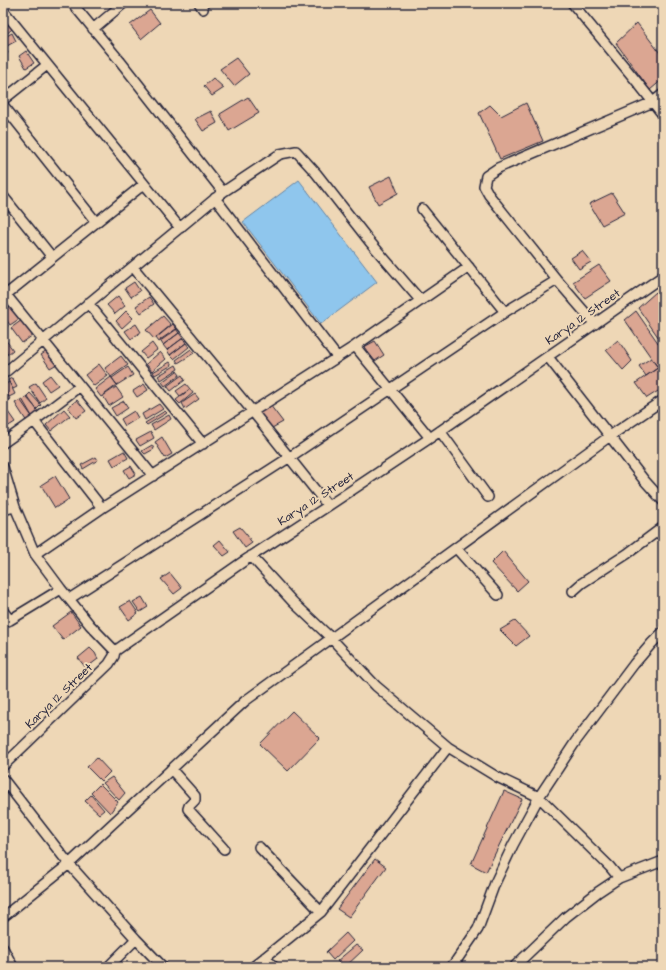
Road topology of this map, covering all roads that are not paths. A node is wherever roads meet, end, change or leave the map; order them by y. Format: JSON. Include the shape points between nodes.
{"nodes":[{"id":1,"x":6,"y":3,"type":"edge"},
{"id":2,"x":72,"y":3,"type":"edge"},
{"id":3,"x":124,"y":3,"type":"edge"},
{"id":4,"x":572,"y":3,"type":"edge"},
{"id":5,"x":3,"y":6,"type":"edge"},
{"id":6,"x":3,"y":10,"type":"edge"},
{"id":7,"x":93,"y":28,"type":"junction"},
{"id":8,"x":47,"y":65,"type":"junction"},
{"id":9,"x":663,"y":94,"type":"edge"},
{"id":10,"x":3,"y":100,"type":"edge"},
{"id":11,"x":653,"y":102,"type":"junction"},
{"id":12,"x":3,"y":105,"type":"edge"},
{"id":13,"x":663,"y":115,"type":"edge"},
{"id":14,"x":144,"y":184,"type":"junction"},
{"id":15,"x":223,"y":192,"type":"junction"},
{"id":16,"x":3,"y":196,"type":"edge"},
{"id":17,"x":215,"y":198,"type":"junction"},
{"id":18,"x":422,"y":209,"type":"dead end"},
{"id":19,"x":96,"y":222,"type":"junction"},
{"id":20,"x":180,"y":228,"type":"junction"},
{"id":21,"x":52,"y":257,"type":"junction"},
{"id":22,"x":133,"y":267,"type":"junction"},
{"id":23,"x":469,"y":267,"type":"junction"},
{"id":24,"x":663,"y":276,"type":"edge"},
{"id":25,"x":557,"y":280,"type":"junction"},
{"id":26,"x":4,"y":294,"type":"edge"},
{"id":27,"x":420,"y":300,"type":"junction"},
{"id":28,"x":88,"y":303,"type":"junction"},
{"id":29,"x":506,"y":312,"type":"junction"},
{"id":30,"x":594,"y":324,"type":"junction"},
{"id":31,"x":43,"y":341,"type":"junction"},
{"id":32,"x":355,"y":346,"type":"junction"},
{"id":33,"x":337,"y":357,"type":"junction"},
{"id":34,"x":548,"y":357,"type":"junction"},
{"id":35,"x":3,"y":374,"type":"edge"},
{"id":36,"x":80,"y":386,"type":"junction"},
{"id":37,"x":390,"y":389,"type":"junction"},
{"id":38,"x":663,"y":400,"type":"edge"},
{"id":39,"x":253,"y":412,"type":"junction"},
{"id":40,"x":34,"y":422,"type":"junction"},
{"id":41,"x":440,"y":431,"type":"junction"},
{"id":42,"x":610,"y":436,"type":"junction"},
{"id":43,"x":430,"y":438,"type":"junction"},
{"id":44,"x":3,"y":444,"type":"edge"},
{"id":45,"x":203,"y":444,"type":"junction"},
{"id":46,"x":290,"y":457,"type":"junction"},
{"id":47,"x":3,"y":467,"type":"edge"},
{"id":48,"x":153,"y":476,"type":"junction"},
{"id":49,"x":488,"y":497,"type":"dead end"},
{"id":50,"x":663,"y":501,"type":"edge"},
{"id":51,"x":328,"y":506,"type":"junction"},
{"id":52,"x":15,"y":507,"type":"junction"},
{"id":53,"x":102,"y":508,"type":"junction"},
{"id":54,"x":3,"y":510,"type":"edge"},
{"id":55,"x":663,"y":527,"type":"edge"},
{"id":56,"x":456,"y":548,"type":"junction"},
{"id":57,"x":35,"y":554,"type":"junction"},
{"id":58,"x":251,"y":556,"type":"junction"},
{"id":59,"x":61,"y":589,"type":"junction"},
{"id":60,"x":573,"y":591,"type":"dead end"},
{"id":61,"x":498,"y":595,"type":"dead end"},
{"id":62,"x":69,"y":599,"type":"junction"},
{"id":63,"x":3,"y":611,"type":"edge"},
{"id":64,"x":7,"y":622,"type":"edge"},
{"id":65,"x":663,"y":632,"type":"edge"},
{"id":66,"x":331,"y":638,"type":"junction"},
{"id":67,"x":115,"y":651,"type":"junction"},
{"id":68,"x":448,"y":747,"type":"junction"},
{"id":69,"x":3,"y":766,"type":"edge"},
{"id":70,"x":171,"y":769,"type":"junction"},
{"id":71,"x":3,"y":779,"type":"edge"},
{"id":72,"x":539,"y":796,"type":"junction"},
{"id":73,"x":259,"y":847,"type":"dead end"},
{"id":74,"x":224,"y":849,"type":"dead end"},
{"id":75,"x":663,"y":861,"type":"edge"},
{"id":76,"x":69,"y":864,"type":"junction"},
{"id":77,"x":619,"y":878,"type":"junction"},
{"id":78,"x":321,"y":912,"type":"junction"},
{"id":79,"x":3,"y":917,"type":"edge"},
{"id":80,"x":136,"y":939,"type":"junction"},
{"id":81,"x":3,"y":948,"type":"edge"},
{"id":82,"x":265,"y":957,"type":"junction"},
{"id":83,"x":515,"y":966,"type":"edge"},
{"id":84,"x":13,"y":967,"type":"edge"},
{"id":85,"x":108,"y":967,"type":"edge"},
{"id":86,"x":163,"y":967,"type":"edge"},
{"id":87,"x":253,"y":967,"type":"edge"},
{"id":88,"x":274,"y":967,"type":"edge"},
{"id":89,"x":450,"y":967,"type":"edge"}],
"edges":[{"from":1,"to":5,"type":"street"},
{"from":2,"to":7,"type":"street"},
{"from":3,"to":7,"type":"street"},
{"from":4,"to":11,"type":"street"},
{"from":6,"to":8,"type":"street"},
{"from":7,"to":15,"type":"street"},
{"from":8,"to":10,"type":"street"},
{"from":8,"to":14,"type":"street"},
{"from":9,"to":11,"type":"street"},
{"from":11,"to":13,"type":"street"},
{"from":11,"to":25,"type":"street","via":[[498,168],[486,176],[484,186],[489,195]]},
{"from":12,"to":19,"type":"street"},
{"from":14,"to":19,"type":"street"},
{"from":14,"to":20,"type":"street"},
{"from":15,"to":17,"type":"street"},
{"from":15,"to":27,"type":"street","via":[[280,154],[296,151]]},
{"from":16,"to":21,"type":"street"},
{"from":17,"to":20,"type":"street"},
{"from":17,"to":33,"type":"street"},
{"from":18,"to":23,"type":"street"},
{"from":19,"to":21,"type":"street"},
{"from":20,"to":22,"type":"street"},
{"from":21,"to":26,"type":"street"},
{"from":22,"to":28,"type":"street"},
{"from":22,"to":39,"type":"street"},
{"from":23,"to":27,"type":"street"},
{"from":23,"to":29,"type":"street"},
{"from":24,"to":30,"type":"street","name":"Karya 12 Street"},
{"from":25,"to":29,"type":"street"},
{"from":25,"to":30,"type":"street"},
{"from":26,"to":31,"type":"street"},
{"from":27,"to":32,"type":"street"},
{"from":28,"to":31,"type":"street"},
{"from":28,"to":45,"type":"street"},
{"from":29,"to":37,"type":"street"},
{"from":30,"to":34,"type":"street","name":"Karya 12 Street"},
{"from":31,"to":35,"type":"street"},
{"from":31,"to":36,"type":"street"},
{"from":32,"to":33,"type":"street"},
{"from":32,"to":37,"type":"street"},
{"from":33,"to":39,"type":"street"},
{"from":34,"to":41,"type":"street","name":"Karya 12 Street"},
{"from":34,"to":42,"type":"street"},
{"from":36,"to":40,"type":"street"},
{"from":36,"to":48,"type":"street"},
{"from":37,"to":43,"type":"street"},
{"from":37,"to":46,"type":"street"},
{"from":38,"to":42,"type":"street"},
{"from":39,"to":45,"type":"street"},
{"from":39,"to":46,"type":"street"},
{"from":40,"to":44,"type":"street"},
{"from":40,"to":53,"type":"street"},
{"from":41,"to":43,"type":"street","name":"Karya 12 Street"},
{"from":41,"to":49,"type":"street"},
{"from":42,"to":50,"type":"street"},
{"from":42,"to":56,"type":"street"},
{"from":43,"to":51,"type":"street","name":"Karya 12 Street"},
{"from":45,"to":48,"type":"street"},
{"from":46,"to":51,"type":"street"},
{"from":46,"to":62,"type":"street"},
{"from":47,"to":52,"type":"street"},
{"from":48,"to":53,"type":"street"},
{"from":51,"to":58,"type":"street","name":"Karya 12 Street"},
{"from":52,"to":54,"type":"street"},
{"from":52,"to":57,"type":"street"},
{"from":53,"to":57,"type":"street"},
{"from":55,"to":60,"type":"street"},
{"from":56,"to":61,"type":"street"},
{"from":56,"to":66,"type":"street"},
{"from":57,"to":59,"type":"street"},
{"from":58,"to":66,"type":"street","via":[[293,602]]},
{"from":58,"to":67,"type":"street","name":"Karya 12 Street"},
{"from":59,"to":62,"type":"street"},
{"from":59,"to":64,"type":"street"},
{"from":62,"to":67,"type":"street"},
{"from":63,"to":64,"type":"street"},
{"from":65,"to":72,"type":"street","via":[[634,664],[580,735]]},
{"from":66,"to":68,"type":"street","via":[[376,686]]},
{"from":66,"to":70,"type":"street","via":[[245,701]]},
{"from":67,"to":69,"type":"street","name":"Karya 12 Street","via":[[109,664]]},
{"from":68,"to":72,"type":"street","via":[[497,777]]},
{"from":68,"to":78,"type":"street"},
{"from":70,"to":74,"type":"street","via":[[195,796],[188,809]]},
{"from":70,"to":76,"type":"street"},
{"from":71,"to":76,"type":"street"},
{"from":72,"to":77,"type":"street"},
{"from":72,"to":89,"type":"street","via":[[495,883],[478,929]]},
{"from":73,"to":78,"type":"street"},
{"from":75,"to":77,"type":"street"},
{"from":76,"to":79,"type":"street"},
{"from":76,"to":80,"type":"street"},
{"from":77,"to":83,"type":"street","via":[[566,917]]},
{"from":78,"to":82,"type":"street"},
{"from":80,"to":85,"type":"street"},
{"from":80,"to":86,"type":"street"},
{"from":81,"to":84,"type":"street"},
{"from":82,"to":87,"type":"street"},
{"from":82,"to":88,"type":"street"}]}
